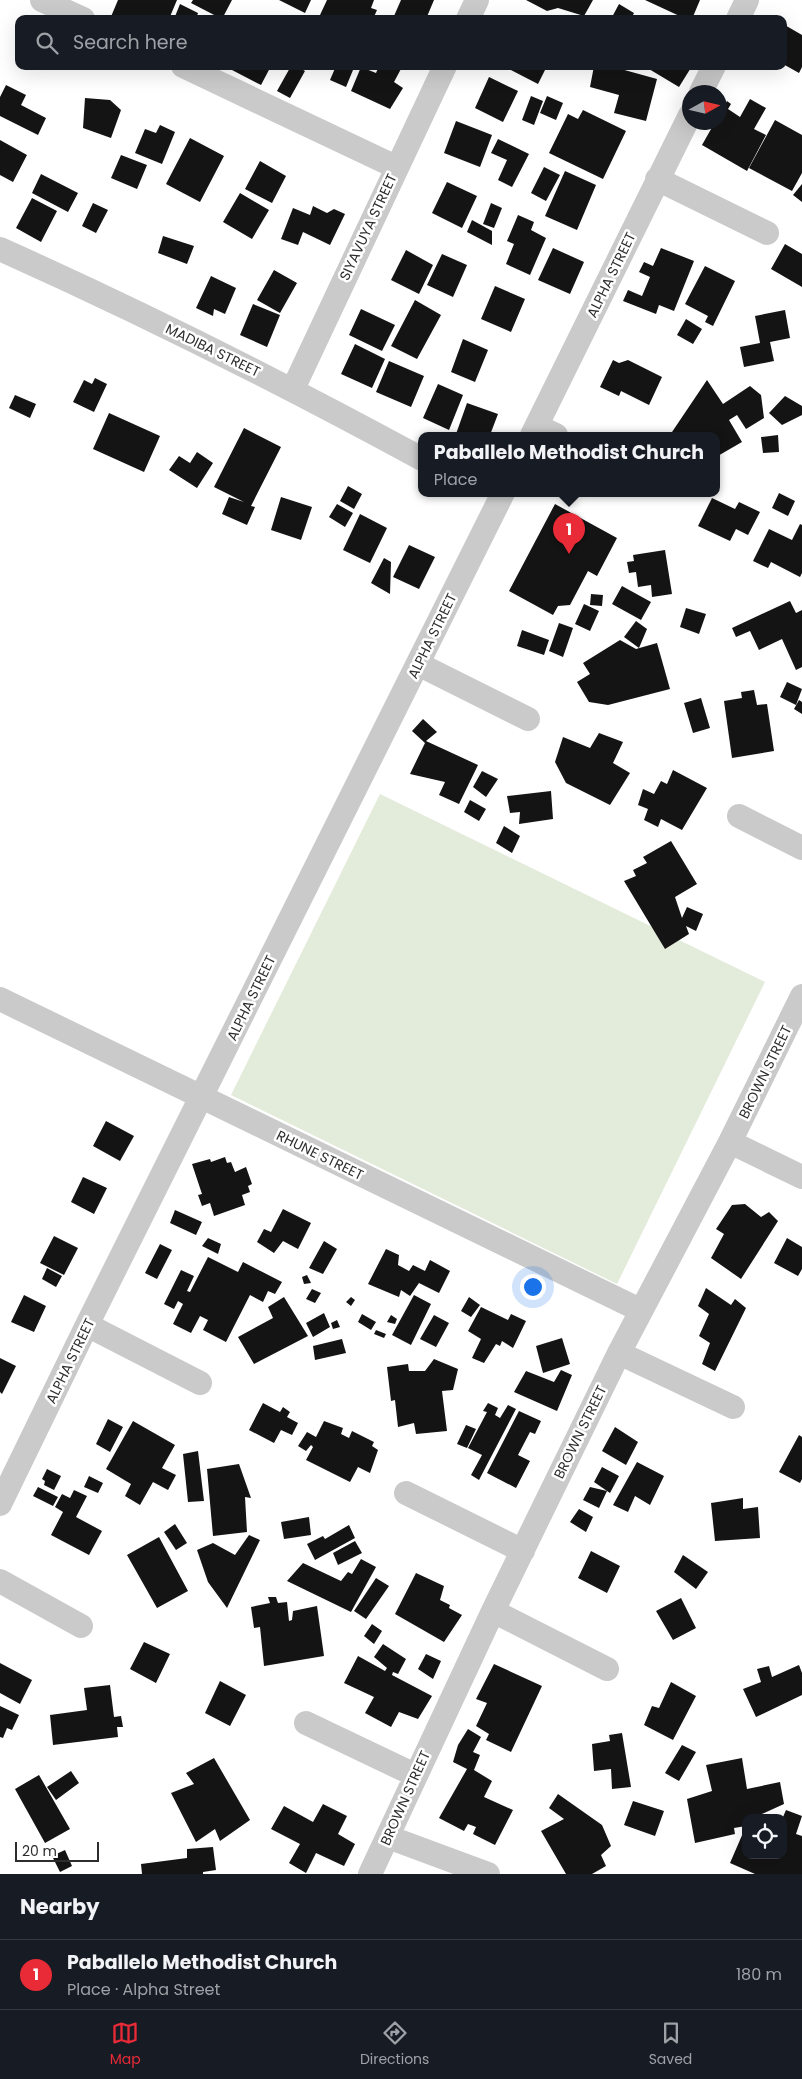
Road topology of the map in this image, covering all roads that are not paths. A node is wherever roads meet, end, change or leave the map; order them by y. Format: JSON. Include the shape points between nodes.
{"nodes":[{"id":1,"x":42,"y":0,"type":"edge"},
{"id":2,"x":477,"y":0,"type":"edge"},
{"id":3,"x":747,"y":0,"type":"edge"},
{"id":4,"x":74,"y":15,"type":"edge"},
{"id":5,"x":470,"y":15,"type":"edge"},
{"id":6,"x":740,"y":15,"type":"edge"},
{"id":7,"x":191,"y":70,"type":"edge"},
{"id":8,"x":443,"y":70,"type":"edge"},
{"id":9,"x":712,"y":70,"type":"edge"},
{"id":10,"x":704,"y":85,"type":"edge"},
{"id":11,"x":682,"y":130,"type":"edge"},
{"id":12,"x":396,"y":167,"type":"junction"},
{"id":13,"x":657,"y":179,"type":"junction"},
{"id":14,"x":767,"y":233,"type":"dead end"},
{"id":15,"x":0,"y":248,"type":"edge"},
{"id":16,"x":293,"y":389,"type":"junction"},
{"id":17,"x":542,"y":432,"type":"edge"},
{"id":18,"x":418,"y":457,"type":"edge"},
{"id":19,"x":494,"y":497,"type":"edge"},
{"id":20,"x":418,"y":664,"type":"junction"},
{"id":21,"x":528,"y":719,"type":"dead end"},
{"id":22,"x":739,"y":816,"type":"dead end"},
{"id":23,"x":802,"y":848,"type":"edge"},
{"id":24,"x":802,"y":996,"type":"edge"},
{"id":25,"x":0,"y":999,"type":"edge"},
{"id":26,"x":202,"y":1098,"type":"junction"},
{"id":27,"x":730,"y":1142,"type":"junction"},
{"id":28,"x":802,"y":1177,"type":"edge"},
{"id":29,"x":640,"y":1310,"type":"junction"},
{"id":30,"x":87,"y":1325,"type":"junction"},
{"id":31,"x":619,"y":1352,"type":"junction"},
{"id":32,"x":200,"y":1383,"type":"dead end"},
{"id":33,"x":733,"y":1407,"type":"dead end"},
{"id":34,"x":406,"y":1493,"type":"dead end"},
{"id":35,"x":0,"y":1504,"type":"edge"},
{"id":36,"x":523,"y":1551,"type":"junction"},
{"id":37,"x":0,"y":1581,"type":"edge"},
{"id":38,"x":493,"y":1611,"type":"junction"},
{"id":39,"x":81,"y":1626,"type":"dead end"},
{"id":40,"x":607,"y":1668,"type":"dead end"},
{"id":41,"x":306,"y":1723,"type":"dead end"},
{"id":42,"x":415,"y":1775,"type":"junction"},
{"id":43,"x":388,"y":1837,"type":"junction"},
{"id":44,"x":370,"y":1874,"type":"edge"},
{"id":45,"x":488,"y":1874,"type":"edge"}],
"edges":[{"from":1,"to":4,"type":"street"},
{"from":2,"to":5,"type":"street"},
{"from":3,"to":6,"type":"street"},
{"from":7,"to":12,"type":"street"},
{"from":8,"to":12,"type":"street","name":"SIYAVUYA STREET"},
{"from":9,"to":10,"type":"street"},
{"from":11,"to":13,"type":"street","name":"ALPHA STREET"},
{"from":12,"to":16,"type":"street","name":"SIYAVUYA STREET"},
{"from":13,"to":14,"type":"street"},
{"from":13,"to":17,"type":"street","name":"ALPHA STREET"},
{"from":15,"to":16,"type":"street","name":"MADIBA STREET"},
{"from":16,"to":18,"type":"street","name":"MADIBA STREET"},
{"from":19,"to":20,"type":"street","name":"ALPHA STREET"},
{"from":20,"to":21,"type":"street"},
{"from":20,"to":26,"type":"street","name":"ALPHA STREET"},
{"from":22,"to":23,"type":"street"},
{"from":24,"to":27,"type":"street","name":"BROWN STREET"},
{"from":25,"to":26,"type":"street","name":"RHUNE STREET"},
{"from":26,"to":29,"type":"street","name":"RHUNE STREET"},
{"from":26,"to":30,"type":"street","name":"ALPHA STREET"},
{"from":27,"to":28,"type":"street"},
{"from":27,"to":29,"type":"street","name":"BROWN STREET"},
{"from":29,"to":31,"type":"street","name":"BROWN STREET"},
{"from":30,"to":32,"type":"street"},
{"from":30,"to":35,"type":"street","name":"ALPHA STREET"},
{"from":31,"to":33,"type":"street"},
{"from":31,"to":36,"type":"street","name":"BROWN STREET"},
{"from":34,"to":36,"type":"street"},
{"from":36,"to":38,"type":"street","name":"BROWN STREET"},
{"from":37,"to":39,"type":"street"},
{"from":38,"to":40,"type":"street"},
{"from":38,"to":42,"type":"street","name":"BROWN STREET"},
{"from":41,"to":42,"type":"street"},
{"from":42,"to":43,"type":"street","name":"BROWN STREET"},
{"from":43,"to":44,"type":"street","name":"BROWN STREET"},
{"from":43,"to":45,"type":"street"}]}
